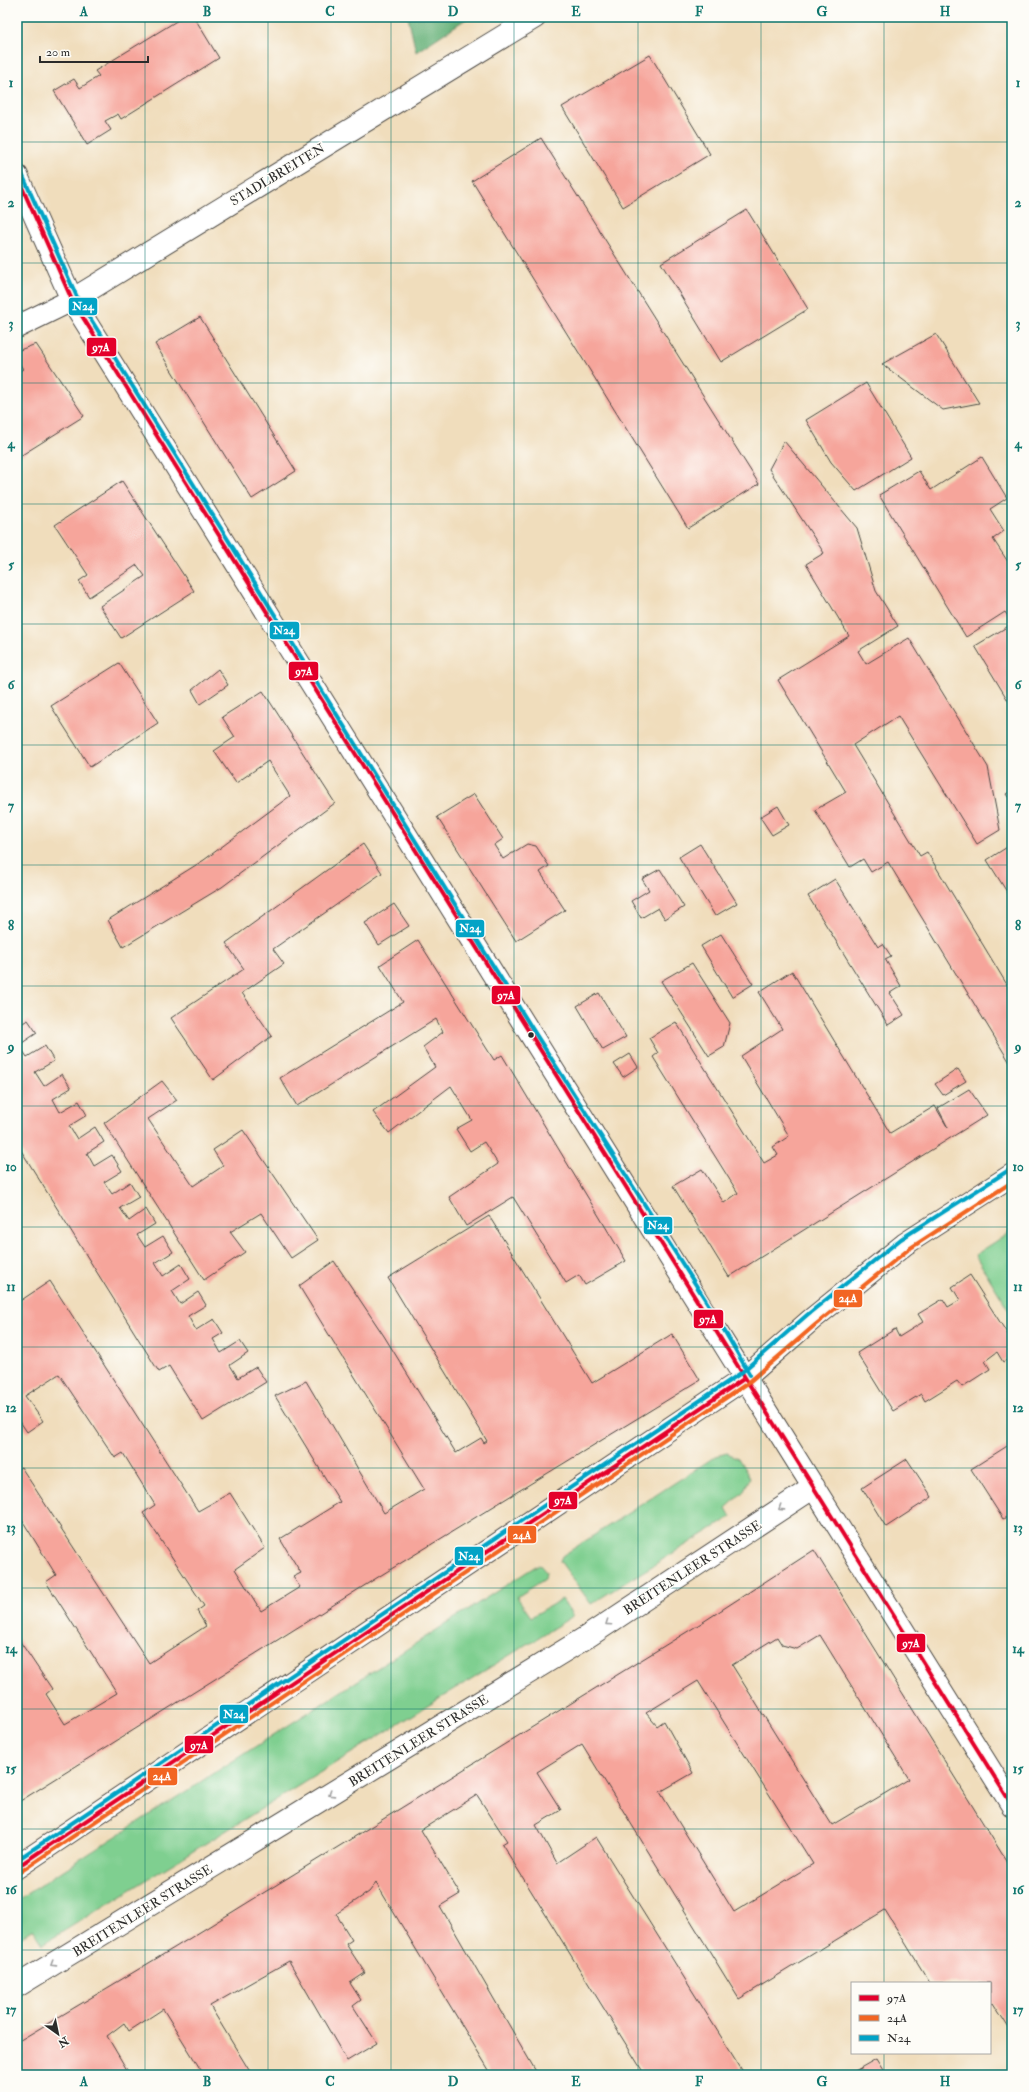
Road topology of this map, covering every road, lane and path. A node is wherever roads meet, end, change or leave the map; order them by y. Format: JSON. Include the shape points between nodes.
{"nodes":[{"id":1,"x":535,"y":17,"type":"edge"},
{"id":2,"x":17,"y":176,"type":"edge"},
{"id":3,"x":72,"y":300,"type":"junction"},
{"id":4,"x":17,"y":327,"type":"edge"},
{"id":5,"x":1012,"y":1175,"type":"edge"},
{"id":6,"x":745,"y":1378,"type":"junction"},
{"id":7,"x":814,"y":1487,"type":"junction"},
{"id":8,"x":1012,"y":1805,"type":"edge"},
{"id":9,"x":17,"y":1867,"type":"edge"},
{"id":10,"x":17,"y":1986,"type":"edge"}],
"edges":[{"from":1,"to":3,"type":"street","name":"STADLBREITEN"},
{"from":2,"to":3,"type":"street"},
{"from":3,"to":4,"type":"street","name":"STADLBREITEN"},
{"from":3,"to":6,"type":"street","via":[[530,1036],[712,1321]]},
{"from":5,"to":6,"type":"street","via":[[905,1244],[811,1320]]},
{"from":6,"to":7,"type":"street"},
{"from":6,"to":9,"type":"street"},
{"from":7,"to":8,"type":"street"},
{"from":7,"to":10,"type":"street","name":"BREITENLEER STRASSE","one_way":true,"via":[[590,1635]]}]}
